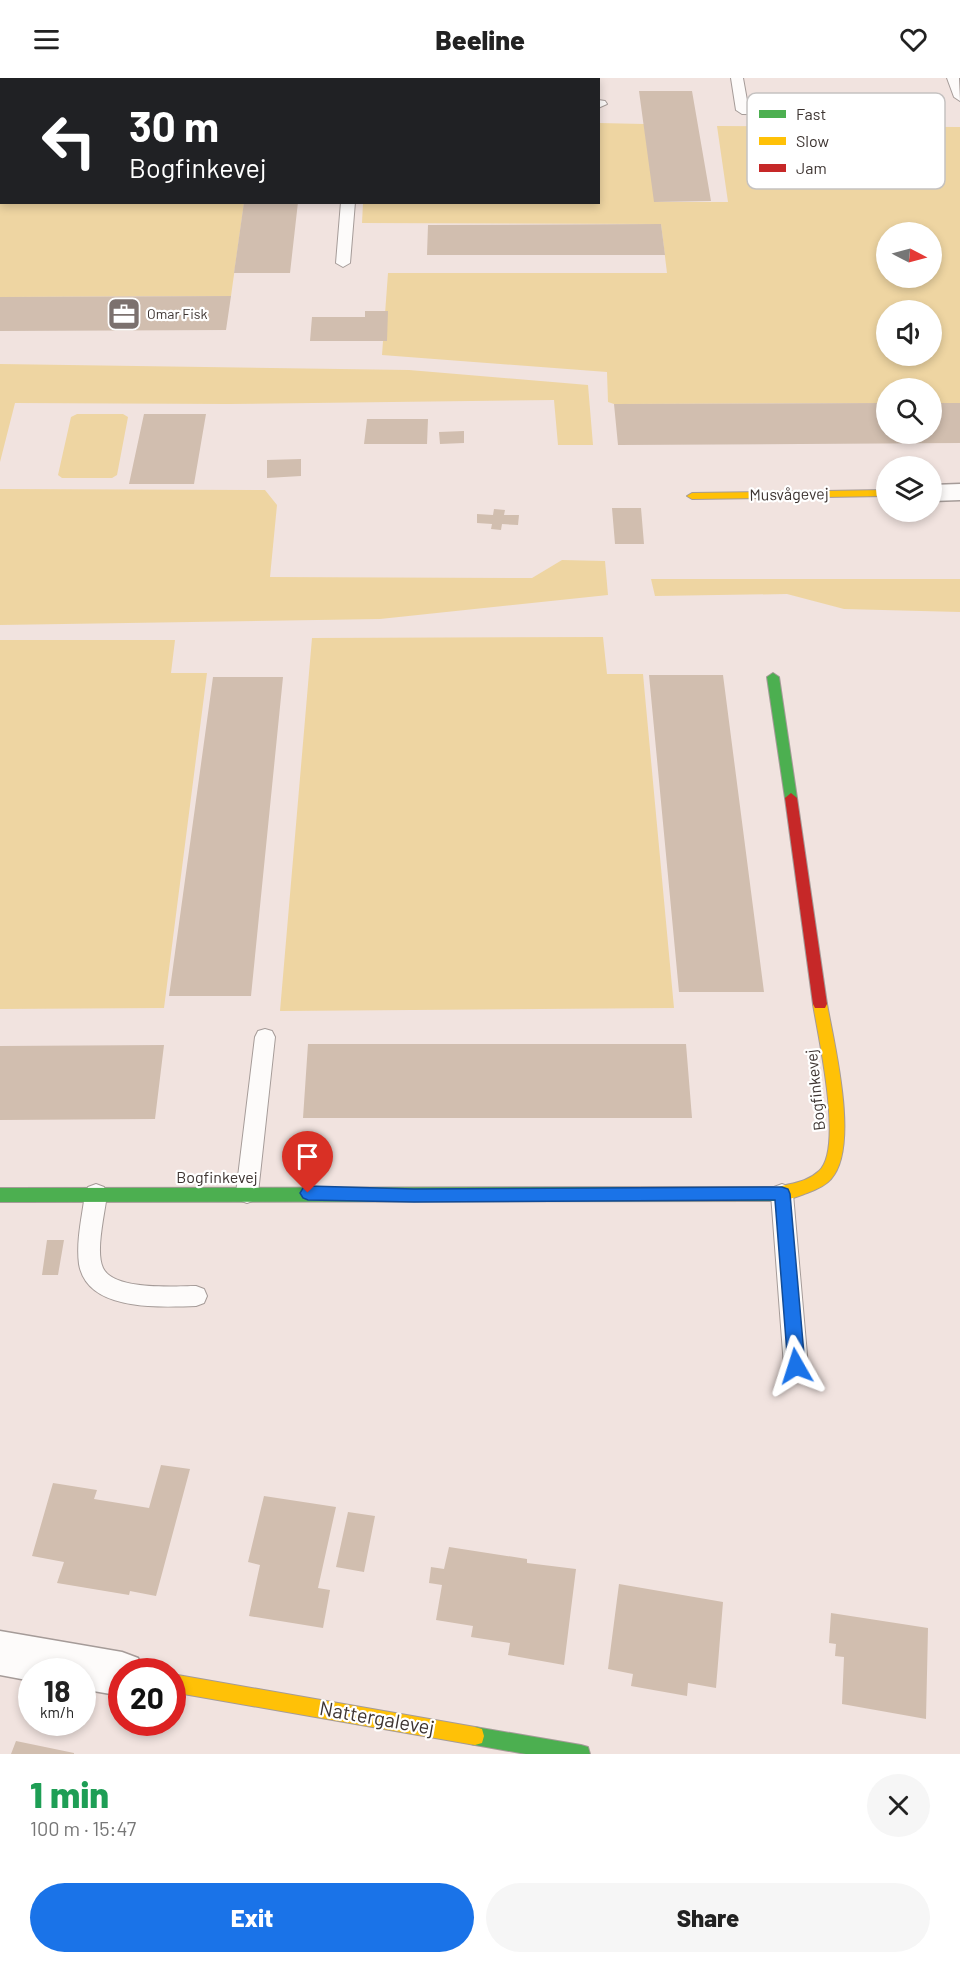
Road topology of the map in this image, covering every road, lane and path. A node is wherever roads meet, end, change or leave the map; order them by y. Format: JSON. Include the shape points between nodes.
{"nodes":[{"id":1,"x":737,"y":78,"type":"edge"},
{"id":2,"x":953,"y":78,"type":"edge"},
{"id":3,"x":960,"y":97,"type":"edge"},
{"id":4,"x":747,"y":110,"type":"edge"},
{"id":5,"x":348,"y":204,"type":"edge"},
{"id":6,"x":344,"y":262,"type":"dead end"},
{"id":7,"x":960,"y":492,"type":"edge"},
{"id":8,"x":876,"y":493,"type":"edge"},
{"id":9,"x":942,"y":493,"type":"edge"},
{"id":10,"x":692,"y":496,"type":"dead end"},
{"id":11,"x":773,"y":677,"type":"dead end"},
{"id":12,"x":265,"y":1037,"type":"dead end"},
{"id":13,"x":247,"y":1193,"type":"junction"},
{"id":14,"x":96,"y":1194,"type":"junction"},
{"id":15,"x":782,"y":1194,"type":"junction"},
{"id":16,"x":0,"y":1195,"type":"edge"},
{"id":17,"x":196,"y":1296,"type":"dead end"},
{"id":18,"x":796,"y":1366,"type":"dead end"},
{"id":19,"x":0,"y":1653,"type":"edge"},
{"id":20,"x":108,"y":1672,"type":"edge"},
{"id":21,"x":186,"y":1685,"type":"edge"},
{"id":22,"x":581,"y":1754,"type":"edge"}],
"edges":[{"from":1,"to":4,"type":"lane","via":[[742,110]]},
{"from":2,"to":3,"type":"lane"},
{"from":5,"to":6,"type":"lane"},
{"from":7,"to":9,"type":"street"},
{"from":8,"to":10,"type":"street","name":"Musvågevej"},
{"from":11,"to":15,"type":"street","name":"Bogfinkevej","via":[[838,1125],[827,1173],[808,1186]]},
{"from":12,"to":13,"type":"lane"},
{"from":13,"to":14,"type":"street","name":"Bogfinkevej"},
{"from":13,"to":15,"type":"street","name":"Bogfinkevej"},
{"from":14,"to":16,"type":"street","name":"Bogfinkevej"},
{"from":14,"to":17,"type":"lane","via":[[92,1270],[103,1284],[144,1295]]},
{"from":15,"to":18,"type":"lane"},
{"from":19,"to":20,"type":"street"},
{"from":21,"to":22,"type":"street","name":"Nattergalevej"}]}
